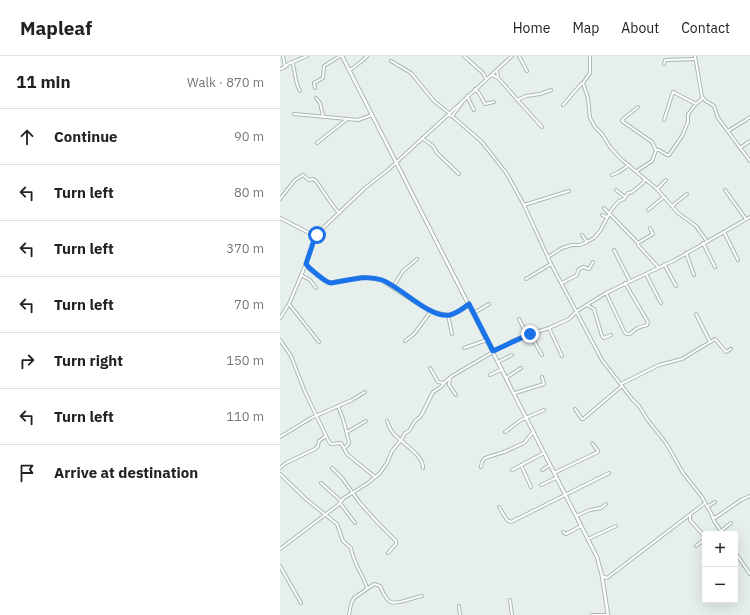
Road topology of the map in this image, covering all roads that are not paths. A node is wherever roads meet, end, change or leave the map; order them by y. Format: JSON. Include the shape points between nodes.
{"nodes":[{"id":1,"x":283,"y":56,"type":"edge"},
{"id":2,"x":307,"y":56,"type":"edge"},
{"id":3,"x":341,"y":56,"type":"edge"},
{"id":4,"x":367,"y":56,"type":"edge"},
{"id":5,"x":464,"y":56,"type":"edge"},
{"id":6,"x":512,"y":56,"type":"edge"},
{"id":7,"x":519,"y":56,"type":"edge"},
{"id":8,"x":590,"y":56,"type":"edge"},
{"id":9,"x":695,"y":56,"type":"edge"},
{"id":10,"x":695,"y":59,"type":"junction"},
{"id":11,"x":391,"y":61,"type":"dead end"},
{"id":12,"x":292,"y":62,"type":"junction"},
{"id":13,"x":664,"y":64,"type":"dead end"},
{"id":14,"x":286,"y":65,"type":"junction"},
{"id":15,"x":280,"y":69,"type":"edge"},
{"id":16,"x":350,"y":70,"type":"junction"},
{"id":17,"x":496,"y":70,"type":"junction"},
{"id":18,"x":526,"y":71,"type":"dead end"},
{"id":19,"x":483,"y":73,"type":"junction"},
{"id":20,"x":491,"y":75,"type":"junction"},
{"id":21,"x":498,"y":78,"type":"junction"},
{"id":22,"x":486,"y":79,"type":"junction"},
{"id":23,"x":583,"y":82,"type":"junction"},
{"id":24,"x":315,"y":88,"type":"dead end"},
{"id":25,"x":475,"y":89,"type":"junction"},
{"id":26,"x":551,"y":90,"type":"dead end"},
{"id":27,"x":300,"y":91,"type":"dead end"},
{"id":28,"x":467,"y":96,"type":"junction"},
{"id":29,"x":316,"y":98,"type":"dead end"},
{"id":30,"x":704,"y":98,"type":"junction"},
{"id":31,"x":517,"y":100,"type":"junction"},
{"id":32,"x":494,"y":102,"type":"dead end"},
{"id":33,"x":696,"y":104,"type":"junction"},
{"id":34,"x":563,"y":105,"type":"dead end"},
{"id":35,"x":638,"y":107,"type":"dead end"},
{"id":36,"x":474,"y":110,"type":"dead end"},
{"id":37,"x":294,"y":114,"type":"dead end"},
{"id":38,"x":448,"y":114,"type":"junction"},
{"id":39,"x":372,"y":115,"type":"junction"},
{"id":40,"x":323,"y":116,"type":"junction"},
{"id":41,"x":452,"y":116,"type":"junction"},
{"id":42,"x":750,"y":116,"type":"edge"},
{"id":43,"x":346,"y":119,"type":"junction"},
{"id":44,"x":664,"y":120,"type":"dead end"},
{"id":45,"x":542,"y":127,"type":"dead end"},
{"id":46,"x":728,"y":131,"type":"junction"},
{"id":47,"x":422,"y":138,"type":"junction"},
{"id":48,"x":750,"y":140,"type":"edge"},
{"id":49,"x":317,"y":143,"type":"dead end"},
{"id":50,"x":740,"y":148,"type":"junction"},
{"id":51,"x":656,"y":150,"type":"junction"},
{"id":52,"x":750,"y":161,"type":"edge"},
{"id":53,"x":396,"y":162,"type":"junction"},
{"id":54,"x":629,"y":165,"type":"junction"},
{"id":55,"x":636,"y":171,"type":"junction"},
{"id":56,"x":459,"y":174,"type":"dead end"},
{"id":57,"x":612,"y":175,"type":"dead end"},
{"id":58,"x":645,"y":179,"type":"junction"},
{"id":59,"x":666,"y":180,"type":"dead end"},
{"id":60,"x":657,"y":189,"type":"junction"},
{"id":61,"x":616,"y":190,"type":"dead end"},
{"id":62,"x":725,"y":190,"type":"dead end"},
{"id":63,"x":569,"y":191,"type":"dead end"},
{"id":64,"x":687,"y":194,"type":"dead end"},
{"id":65,"x":625,"y":197,"type":"junction"},
{"id":66,"x":664,"y":197,"type":"junction"},
{"id":67,"x":280,"y":199,"type":"edge"},
{"id":68,"x":524,"y":205,"type":"junction"},
{"id":69,"x":672,"y":206,"type":"junction"},
{"id":70,"x":604,"y":208,"type":"dead end"},
{"id":71,"x":648,"y":210,"type":"dead end"},
{"id":72,"x":339,"y":213,"type":"junction"},
{"id":73,"x":609,"y":213,"type":"junction"},
{"id":74,"x":602,"y":215,"type":"dead end"},
{"id":75,"x":750,"y":217,"type":"edge"},
{"id":76,"x":280,"y":218,"type":"edge"},
{"id":77,"x":607,"y":218,"type":"junction"},
{"id":78,"x":746,"y":219,"type":"junction"},
{"id":79,"x":650,"y":228,"type":"dead end"},
{"id":80,"x":724,"y":232,"type":"junction"},
{"id":81,"x":311,"y":234,"type":"junction"},
{"id":82,"x":317,"y":235,"type":"junction"},
{"id":83,"x":582,"y":235,"type":"dead end"},
{"id":84,"x":314,"y":240,"type":"junction"},
{"id":85,"x":706,"y":240,"type":"junction"},
{"id":86,"x":587,"y":242,"type":"junction"},
{"id":87,"x":703,"y":242,"type":"junction"},
{"id":88,"x":638,"y":243,"type":"junction"},
{"id":89,"x":614,"y":250,"type":"dead end"},
{"id":90,"x":686,"y":253,"type":"junction"},
{"id":91,"x":548,"y":257,"type":"junction"},
{"id":92,"x":417,"y":259,"type":"dead end"},
{"id":93,"x":738,"y":260,"type":"dead end"},
{"id":94,"x":593,"y":262,"type":"dead end"},
{"id":95,"x":306,"y":264,"type":"junction"},
{"id":96,"x":551,"y":264,"type":"junction"},
{"id":97,"x":664,"y":264,"type":"junction"},
{"id":98,"x":658,"y":267,"type":"junction"},
{"id":99,"x":715,"y":267,"type":"dead end"},
{"id":100,"x":304,"y":269,"type":"junction"},
{"id":101,"x":309,"y":269,"type":"junction"},
{"id":102,"x":646,"y":274,"type":"junction"},
{"id":103,"x":302,"y":275,"type":"junction"},
{"id":104,"x":694,"y":275,"type":"dead end"},
{"id":105,"x":526,"y":279,"type":"dead end"},
{"id":106,"x":630,"y":281,"type":"junction"},
{"id":107,"x":562,"y":282,"type":"junction"},
{"id":108,"x":625,"y":283,"type":"junction"},
{"id":109,"x":676,"y":286,"type":"dead end"},
{"id":110,"x":393,"y":287,"type":"junction"},
{"id":111,"x":316,"y":288,"type":"dead end"},
{"id":112,"x":606,"y":293,"type":"junction"},
{"id":113,"x":661,"y":303,"type":"dead end"},
{"id":114,"x":289,"y":304,"type":"junction"},
{"id":115,"x":469,"y":304,"type":"junction"},
{"id":116,"x":489,"y":304,"type":"dead end"},
{"id":117,"x":587,"y":305,"type":"junction"},
{"id":118,"x":431,"y":311,"type":"junction"},
{"id":119,"x":577,"y":311,"type":"junction"},
{"id":120,"x":474,"y":313,"type":"junction"},
{"id":121,"x":696,"y":314,"type":"dead end"},
{"id":122,"x":448,"y":315,"type":"junction"},
{"id":123,"x":280,"y":318,"type":"edge"},
{"id":124,"x":520,"y":319,"type":"dead end"},
{"id":125,"x":549,"y":328,"type":"junction"},
{"id":126,"x":452,"y":334,"type":"dead end"},
{"id":127,"x":528,"y":334,"type":"junction"},
{"id":128,"x":611,"y":335,"type":"dead end"},
{"id":129,"x":280,"y":340,"type":"edge"},
{"id":130,"x":487,"y":340,"type":"junction"},
{"id":131,"x":405,"y":341,"type":"dead end"},
{"id":132,"x":319,"y":342,"type":"dead end"},
{"id":133,"x":710,"y":342,"type":"junction"},
{"id":134,"x":464,"y":348,"type":"dead end"},
{"id":135,"x":731,"y":349,"type":"dead end"},
{"id":136,"x":493,"y":351,"type":"junction"},
{"id":137,"x":512,"y":355,"type":"dead end"},
{"id":138,"x":542,"y":355,"type":"dead end"},
{"id":139,"x":562,"y":356,"type":"dead end"},
{"id":140,"x":498,"y":362,"type":"junction"},
{"id":141,"x":430,"y":368,"type":"dead end"},
{"id":142,"x":521,"y":368,"type":"dead end"},
{"id":143,"x":502,"y":369,"type":"junction"},
{"id":144,"x":490,"y":375,"type":"dead end"},
{"id":145,"x":542,"y":377,"type":"dead end"},
{"id":146,"x":450,"y":378,"type":"junction"},
{"id":147,"x":506,"y":378,"type":"junction"},
{"id":148,"x":444,"y":383,"type":"junction"},
{"id":149,"x":621,"y":385,"type":"junction"},
{"id":150,"x":364,"y":392,"type":"dead end"},
{"id":151,"x":515,"y":393,"type":"junction"},
{"id":152,"x":456,"y":395,"type":"dead end"},
{"id":153,"x":338,"y":406,"type":"junction"},
{"id":154,"x":575,"y":409,"type":"dead end"},
{"id":155,"x":544,"y":410,"type":"dead end"},
{"id":156,"x":316,"y":416,"type":"junction"},
{"id":157,"x":527,"y":417,"type":"junction"},
{"id":158,"x":366,"y":421,"type":"dead end"},
{"id":159,"x":387,"y":422,"type":"dead end"},
{"id":160,"x":346,"y":432,"type":"junction"},
{"id":161,"x":505,"y":432,"type":"dead end"},
{"id":162,"x":533,"y":432,"type":"junction"},
{"id":163,"x":326,"y":436,"type":"junction"},
{"id":164,"x":280,"y":437,"type":"edge"},
{"id":165,"x":401,"y":440,"type":"junction"},
{"id":166,"x":592,"y":443,"type":"dead end"},
{"id":167,"x":344,"y":448,"type":"junction"},
{"id":168,"x":544,"y":453,"type":"junction"},
{"id":169,"x":521,"y":465,"type":"junction"},
{"id":170,"x":550,"y":465,"type":"junction"},
{"id":171,"x":481,"y":467,"type":"dead end"},
{"id":172,"x":280,"y":468,"type":"edge"},
{"id":173,"x":332,"y":468,"type":"dead end"},
{"id":174,"x":423,"y":468,"type":"dead end"},
{"id":175,"x":512,"y":470,"type":"dead end"},
{"id":176,"x":542,"y":470,"type":"dead end"},
{"id":177,"x":554,"y":473,"type":"junction"},
{"id":178,"x":609,"y":473,"type":"dead end"},
{"id":179,"x":280,"y":474,"type":"edge"},
{"id":180,"x":374,"y":477,"type":"junction"},
{"id":181,"x":556,"y":478,"type":"junction"},
{"id":182,"x":322,"y":483,"type":"dead end"},
{"id":183,"x":541,"y":485,"type":"dead end"},
{"id":184,"x":531,"y":487,"type":"dead end"},
{"id":185,"x":353,"y":492,"type":"junction"},
{"id":186,"x":565,"y":495,"type":"junction"},
{"id":187,"x":750,"y":496,"type":"edge"},
{"id":188,"x":341,"y":502,"type":"junction"},
{"id":189,"x":715,"y":502,"type":"dead end"},
{"id":190,"x":606,"y":504,"type":"dead end"},
{"id":191,"x":704,"y":504,"type":"junction"},
{"id":192,"x":499,"y":507,"type":"dead end"},
{"id":193,"x":707,"y":507,"type":"junction"},
{"id":194,"x":690,"y":515,"type":"junction"},
{"id":195,"x":326,"y":516,"type":"junction"},
{"id":196,"x":576,"y":516,"type":"junction"},
{"id":197,"x":713,"y":518,"type":"junction"},
{"id":198,"x":685,"y":519,"type":"junction"},
{"id":199,"x":690,"y":520,"type":"junction"},
{"id":200,"x":355,"y":523,"type":"dead end"},
{"id":201,"x":731,"y":523,"type":"dead end"},
{"id":202,"x":581,"y":526,"type":"junction"},
{"id":203,"x":616,"y":526,"type":"dead end"},
{"id":204,"x":721,"y":531,"type":"edge"},
{"id":205,"x":724,"y":531,"type":"edge"},
{"id":206,"x":563,"y":532,"type":"dead end"},
{"id":207,"x":702,"y":534,"type":"edge"},
{"id":208,"x":588,"y":539,"type":"junction"},
{"id":209,"x":702,"y":541,"type":"edge"},
{"id":210,"x":696,"y":546,"type":"dead end"},
{"id":211,"x":280,"y":549,"type":"edge"},
{"id":212,"x":388,"y":553,"type":"dead end"},
{"id":213,"x":738,"y":556,"type":"edge"},
{"id":214,"x":280,"y":566,"type":"edge"},
{"id":215,"x":750,"y":574,"type":"edge"},
{"id":216,"x":602,"y":576,"type":"junction"},
{"id":217,"x":606,"y":578,"type":"junction"},
{"id":218,"x":603,"y":581,"type":"junction"},
{"id":219,"x":367,"y":588,"type":"junction"},
{"id":220,"x":422,"y":596,"type":"dead end"},
{"id":221,"x":510,"y":600,"type":"dead end"},
{"id":222,"x":301,"y":603,"type":"dead end"},
{"id":223,"x":459,"y":606,"type":"dead end"},
{"id":224,"x":349,"y":615,"type":"edge"},
{"id":225,"x":460,"y":615,"type":"edge"},
{"id":226,"x":512,"y":615,"type":"edge"},
{"id":227,"x":592,"y":615,"type":"edge"},
{"id":228,"x":607,"y":615,"type":"edge"}],
"edges":[{"from":1,"to":14,"type":"street"},
{"from":2,"to":12,"type":"street"},
{"from":3,"to":16,"type":"street"},
{"from":3,"to":24,"type":"street","via":[[324,66],[323,78],[314,83]]},
{"from":4,"to":16,"type":"street"},
{"from":5,"to":19,"type":"street"},
{"from":6,"to":17,"type":"street"},
{"from":7,"to":18,"type":"street"},
{"from":8,"to":23,"type":"street","via":[[590,73]]},
{"from":9,"to":10,"type":"street"},
{"from":10,"to":13,"type":"street","via":[[665,60]]},
{"from":10,"to":30,"type":"street"},
{"from":11,"to":38,"type":"street","via":[[411,73]]},
{"from":12,"to":14,"type":"street"},
{"from":12,"to":27,"type":"street"},
{"from":14,"to":15,"type":"street"},
{"from":16,"to":39,"type":"street"},
{"from":17,"to":20,"type":"street"},
{"from":17,"to":21,"type":"street"},
{"from":19,"to":20,"type":"street"},
{"from":19,"to":22,"type":"street"},
{"from":20,"to":21,"type":"street"},
{"from":20,"to":22,"type":"street"},
{"from":21,"to":31,"type":"street"},
{"from":22,"to":25,"type":"street"},
{"from":23,"to":34,"type":"street"},
{"from":23,"to":54,"type":"street","via":[[588,98],[589,115],[595,127],[610,147]]},
{"from":25,"to":28,"type":"street"},
{"from":25,"to":32,"type":"street","via":[[485,104]]},
{"from":26,"to":31,"type":"street"},
{"from":28,"to":36,"type":"street"},
{"from":28,"to":38,"type":"street"},
{"from":28,"to":41,"type":"street"},
{"from":29,"to":40,"type":"street"},
{"from":30,"to":33,"type":"street"},
{"from":30,"to":46,"type":"street","via":[[714,106],[718,118]]},
{"from":31,"to":45,"type":"street"},
{"from":33,"to":44,"type":"street","via":[[673,92]]},
{"from":33,"to":51,"type":"street","via":[[688,115],[682,137],[669,154]]},
{"from":35,"to":51,"type":"street","via":[[622,121],[652,142]]},
{"from":37,"to":40,"type":"street"},
{"from":38,"to":41,"type":"street"},
{"from":38,"to":47,"type":"street"},
{"from":39,"to":43,"type":"street","via":[[358,120]]},
{"from":39,"to":53,"type":"street"},
{"from":40,"to":43,"type":"street"},
{"from":41,"to":68,"type":"street","via":[[490,151],[507,174]]},
{"from":42,"to":46,"type":"street"},
{"from":43,"to":49,"type":"street"},
{"from":46,"to":50,"type":"street"},
{"from":47,"to":53,"type":"street"},
{"from":47,"to":56,"type":"street"},
{"from":48,"to":50,"type":"street"},
{"from":50,"to":52,"type":"street"},
{"from":51,"to":55,"type":"street","via":[[652,161]]},
{"from":53,"to":72,"type":"street"},
{"from":53,"to":115,"type":"street"},
{"from":54,"to":55,"type":"street"},
{"from":54,"to":57,"type":"street"},
{"from":55,"to":58,"type":"street"},
{"from":58,"to":60,"type":"street"},
{"from":58,"to":65,"type":"street"},
{"from":59,"to":60,"type":"street"},
{"from":60,"to":66,"type":"street"},
{"from":61,"to":65,"type":"street"},
{"from":62,"to":78,"type":"street"},
{"from":63,"to":68,"type":"street"},
{"from":64,"to":69,"type":"street"},
{"from":65,"to":73,"type":"street","via":[[616,203]]},
{"from":66,"to":69,"type":"street"},
{"from":66,"to":71,"type":"street"},
{"from":67,"to":72,"type":"street","via":[[295,180],[304,175],[309,180],[316,181]]},
{"from":68,"to":91,"type":"street"},
{"from":69,"to":85,"type":"street","via":[[696,226]]},
{"from":70,"to":73,"type":"street"},
{"from":72,"to":82,"type":"street"},
{"from":73,"to":77,"type":"street"},
{"from":73,"to":88,"type":"street"},
{"from":74,"to":77,"type":"street"},
{"from":75,"to":78,"type":"street"},
{"from":76,"to":81,"type":"street"},
{"from":77,"to":86,"type":"street","via":[[600,231]]},
{"from":78,"to":80,"type":"street"},
{"from":79,"to":88,"type":"street","via":[[653,234]]},
{"from":80,"to":85,"type":"street"},
{"from":80,"to":93,"type":"street"},
{"from":81,"to":82,"type":"street"},
{"from":81,"to":84,"type":"street"},
{"from":82,"to":84,"type":"street"},
{"from":83,"to":86,"type":"street"},
{"from":84,"to":95,"type":"street"},
{"from":85,"to":87,"type":"street"},
{"from":86,"to":91,"type":"street","via":[[562,248]]},
{"from":87,"to":90,"type":"street"},
{"from":87,"to":99,"type":"street"},
{"from":88,"to":98,"type":"street"},
{"from":89,"to":106,"type":"street"},
{"from":90,"to":97,"type":"street"},
{"from":90,"to":104,"type":"street"},
{"from":91,"to":96,"type":"street"},
{"from":92,"to":110,"type":"street","via":[[403,271]]},
{"from":94,"to":107,"type":"street","via":[[589,268],[583,267],[578,270],[577,275]]},
{"from":95,"to":100,"type":"street"},
{"from":95,"to":101,"type":"street"},
{"from":96,"to":105,"type":"street"},
{"from":96,"to":107,"type":"street"},
{"from":97,"to":98,"type":"street"},
{"from":97,"to":109,"type":"street"},
{"from":98,"to":102,"type":"street"},
{"from":100,"to":101,"type":"street"},
{"from":100,"to":103,"type":"street"},
{"from":101,"to":110,"type":"street","via":[[328,283],[366,277],[382,280]]},
{"from":102,"to":106,"type":"street"},
{"from":102,"to":113,"type":"street"},
{"from":103,"to":111,"type":"street"},
{"from":103,"to":114,"type":"street"},
{"from":106,"to":108,"type":"street"},
{"from":107,"to":119,"type":"street"},
{"from":108,"to":112,"type":"street"},
{"from":108,"to":112,"type":"street","via":[[648,322],[632,333],[625,333]]},
{"from":110,"to":118,"type":"street"},
{"from":112,"to":117,"type":"street"},
{"from":114,"to":123,"type":"street"},
{"from":114,"to":132,"type":"street"},
{"from":115,"to":120,"type":"street"},
{"from":115,"to":122,"type":"street"},
{"from":116,"to":120,"type":"street"},
{"from":117,"to":119,"type":"street"},
{"from":117,"to":128,"type":"street","via":[[594,308],[602,336],[604,338]]},
{"from":118,"to":122,"type":"street"},
{"from":118,"to":131,"type":"street","via":[[414,334]]},
{"from":119,"to":125,"type":"street","via":[[569,319]]},
{"from":119,"to":149,"type":"street","via":[[602,360]]},
{"from":120,"to":130,"type":"street"},
{"from":121,"to":133,"type":"street"},
{"from":122,"to":126,"type":"street"},
{"from":124,"to":127,"type":"street"},
{"from":125,"to":127,"type":"street"},
{"from":125,"to":139,"type":"street"},
{"from":127,"to":136,"type":"street"},
{"from":127,"to":138,"type":"street"},
{"from":129,"to":156,"type":"street","via":[[291,356]]},
{"from":130,"to":134,"type":"street"},
{"from":130,"to":136,"type":"street"},
{"from":133,"to":135,"type":"street","via":[[716,340],[726,352]]},
{"from":133,"to":149,"type":"street","via":[[682,359],[659,365]]},
{"from":136,"to":140,"type":"street"},
{"from":136,"to":146,"type":"street"},
{"from":137,"to":140,"type":"street"},
{"from":140,"to":143,"type":"street"},
{"from":141,"to":148,"type":"street","via":[[438,382]]},
{"from":142,"to":147,"type":"street"},
{"from":143,"to":144,"type":"street"},
{"from":143,"to":147,"type":"street"},
{"from":145,"to":151,"type":"street","via":[[544,384]]},
{"from":146,"to":148,"type":"street"},
{"from":146,"to":152,"type":"street","via":[[449,385]]},
{"from":147,"to":151,"type":"street"},
{"from":148,"to":165,"type":"street","via":[[434,392],[420,417]]},
{"from":149,"to":154,"type":"street","via":[[583,420]]},
{"from":149,"to":191,"type":"street","via":[[639,406]]},
{"from":150,"to":153,"type":"street"},
{"from":151,"to":157,"type":"street"},
{"from":153,"to":156,"type":"street"},
{"from":153,"to":160,"type":"street"},
{"from":155,"to":157,"type":"street"},
{"from":156,"to":163,"type":"street"},
{"from":156,"to":164,"type":"street"},
{"from":157,"to":161,"type":"street"},
{"from":157,"to":162,"type":"street"},
{"from":158,"to":160,"type":"street"},
{"from":159,"to":165,"type":"street","via":[[394,435]]},
{"from":160,"to":167,"type":"street","via":[[349,444]]},
{"from":162,"to":168,"type":"street"},
{"from":162,"to":171,"type":"street","via":[[524,443],[485,458]]},
{"from":163,"to":167,"type":"street","via":[[330,444],[340,443]]},
{"from":163,"to":172,"type":"street","via":[[318,442],[316,449],[288,461]]},
{"from":165,"to":174,"type":"street","via":[[420,459]]},
{"from":165,"to":180,"type":"street","via":[[387,463]]},
{"from":166,"to":177,"type":"street","via":[[598,452]]},
{"from":167,"to":180,"type":"street","via":[[347,454]]},
{"from":168,"to":169,"type":"street"},
{"from":168,"to":170,"type":"street"},
{"from":169,"to":175,"type":"street"},
{"from":169,"to":184,"type":"street"},
{"from":170,"to":176,"type":"street"},
{"from":170,"to":177,"type":"street"},
{"from":173,"to":185,"type":"street"},
{"from":177,"to":181,"type":"street"},
{"from":178,"to":186,"type":"street"},
{"from":179,"to":195,"type":"street"},
{"from":180,"to":185,"type":"street"},
{"from":181,"to":183,"type":"street"},
{"from":181,"to":186,"type":"street"},
{"from":182,"to":188,"type":"street"},
{"from":185,"to":188,"type":"street"},
{"from":185,"to":212,"type":"street","via":[[396,541]]},
{"from":186,"to":192,"type":"street","via":[[511,522]]},
{"from":186,"to":196,"type":"street"},
{"from":187,"to":197,"type":"street"},
{"from":188,"to":195,"type":"street"},
{"from":188,"to":200,"type":"street"},
{"from":189,"to":193,"type":"street"},
{"from":190,"to":196,"type":"street"},
{"from":191,"to":193,"type":"street"},
{"from":191,"to":194,"type":"street"},
{"from":193,"to":197,"type":"street"},
{"from":194,"to":198,"type":"street"},
{"from":194,"to":199,"type":"street"},
{"from":195,"to":211,"type":"street"},
{"from":195,"to":219,"type":"street","via":[[337,524],[343,541],[351,548],[352,557],[361,571]]},
{"from":196,"to":202,"type":"street"},
{"from":197,"to":204,"type":"street"},
{"from":198,"to":199,"type":"street"},
{"from":198,"to":217,"type":"street"},
{"from":199,"to":207,"type":"street"},
{"from":201,"to":205,"type":"street"},
{"from":202,"to":206,"type":"street","via":[[566,534]]},
{"from":202,"to":208,"type":"street"},
{"from":203,"to":208,"type":"street"},
{"from":208,"to":216,"type":"street","via":[[597,557]]},
{"from":209,"to":210,"type":"street"},
{"from":213,"to":215,"type":"street"},
{"from":214,"to":222,"type":"street"},
{"from":216,"to":217,"type":"street"},
{"from":216,"to":218,"type":"street"},
{"from":217,"to":218,"type":"street"},
{"from":218,"to":228,"type":"street"},
{"from":219,"to":220,"type":"street","via":[[374,584],[379,585],[391,602]]},
{"from":219,"to":224,"type":"street","via":[[354,598]]},
{"from":221,"to":226,"type":"street"},
{"from":223,"to":225,"type":"street"},
{"from":227,"to":228,"type":"street"}]}
